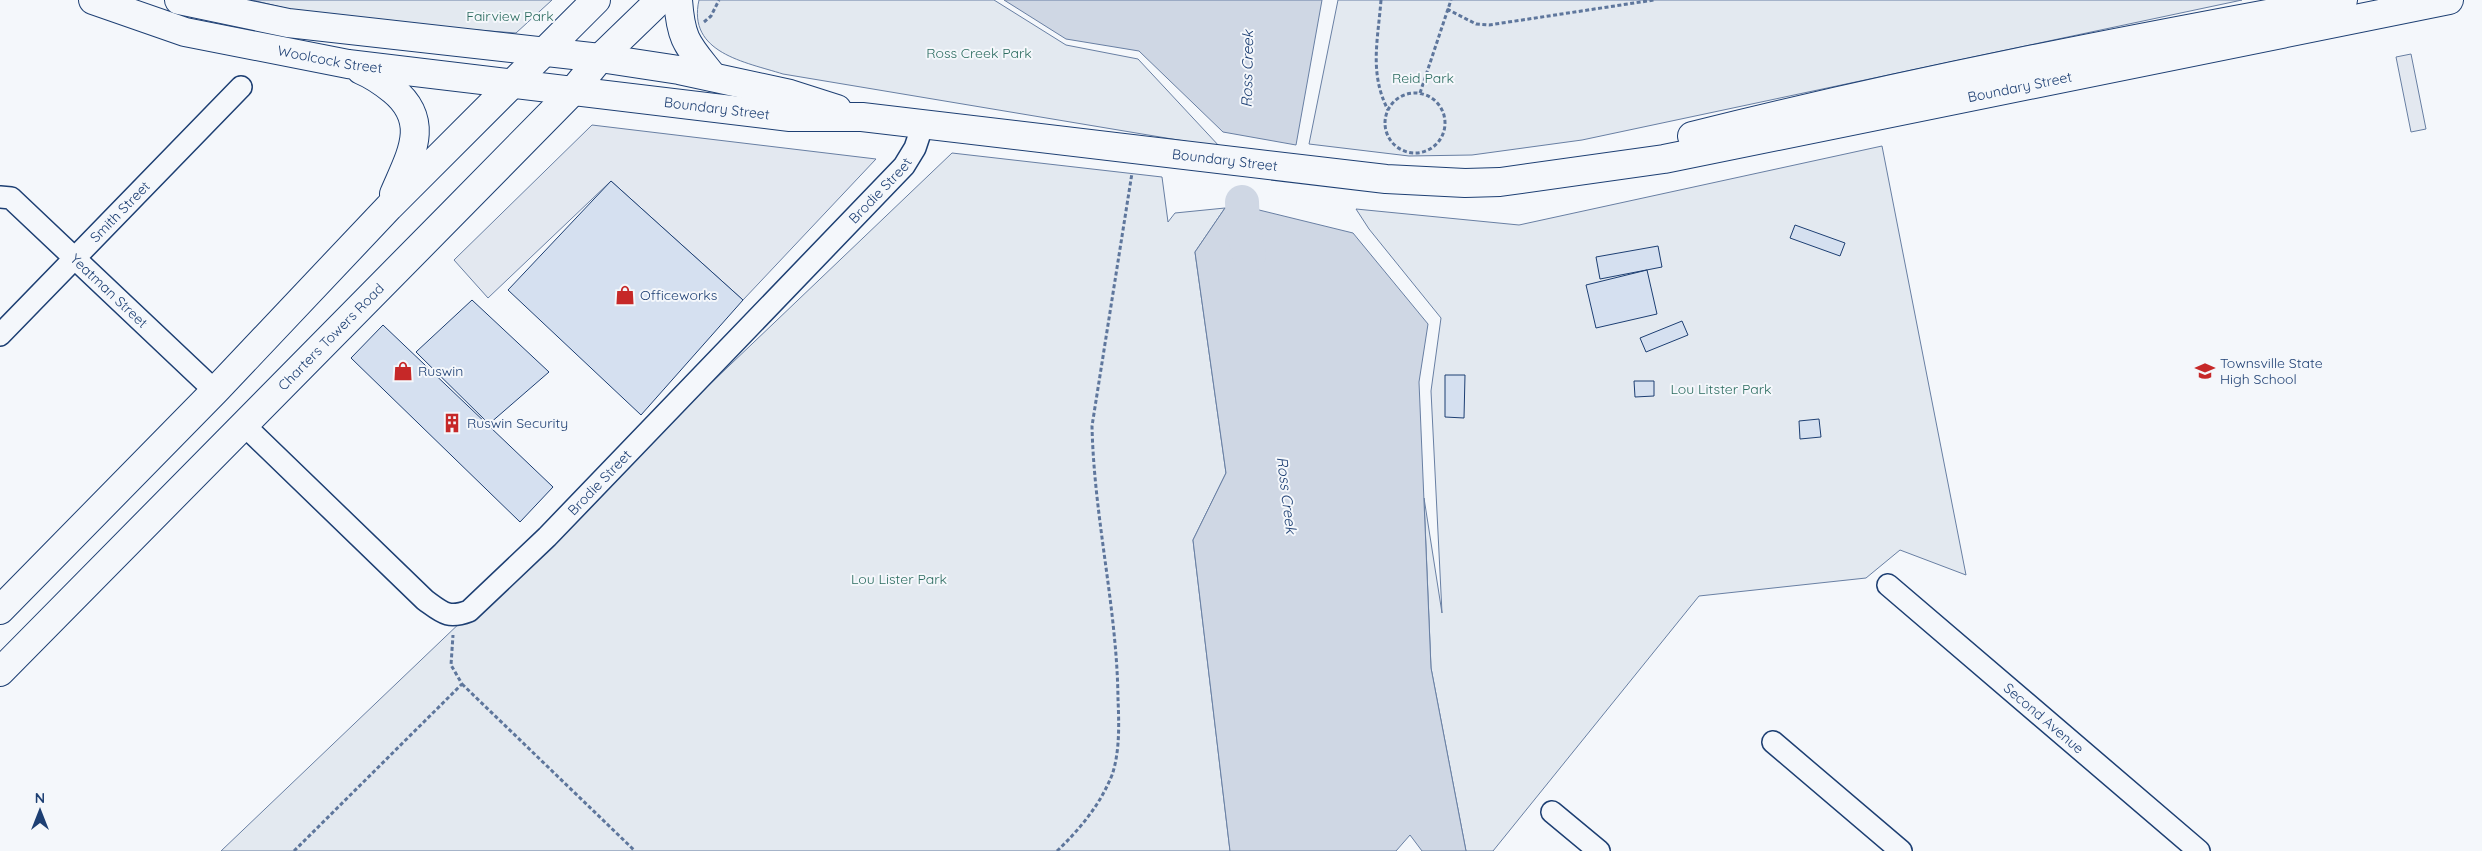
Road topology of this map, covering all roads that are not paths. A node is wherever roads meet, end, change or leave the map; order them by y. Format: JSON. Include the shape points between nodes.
{"nodes":[{"id":1,"x":92,"y":0,"type":"edge"},
{"id":2,"x":179,"y":0,"type":"edge"},
{"id":3,"x":596,"y":0,"type":"edge"},
{"id":4,"x":660,"y":0,"type":"edge"},
{"id":5,"x":678,"y":0,"type":"edge"},
{"id":6,"x":2342,"y":0,"type":"edge"},
{"id":7,"x":2449,"y":0,"type":"edge"},
{"id":8,"x":545,"y":52,"type":"junction"},
{"id":9,"x":600,"y":58,"type":"junction"},
{"id":10,"x":348,"y":64,"type":"junction"},
{"id":11,"x":713,"y":77,"type":"junction"},
{"id":12,"x":511,"y":83,"type":"junction"},
{"id":13,"x":241,"y":87,"type":"dead end"},
{"id":14,"x":573,"y":91,"type":"junction"},
{"id":15,"x":862,"y":117,"type":"junction"},
{"id":16,"x":922,"y":124,"type":"junction"},
{"id":17,"x":1589,"y":170,"type":"junction"},
{"id":18,"x":0,"y":197,"type":"edge"},
{"id":19,"x":388,"y":207,"type":"junction"},
{"id":20,"x":75,"y":257,"type":"junction"},
{"id":21,"x":0,"y":335,"type":"edge"},
{"id":22,"x":215,"y":391,"type":"junction"},
{"id":23,"x":243,"y":424,"type":"junction"},
{"id":24,"x":1888,"y":585,"type":"dead end"},
{"id":25,"x":0,"y":610,"type":"edge"},
{"id":26,"x":0,"y":672,"type":"edge"},
{"id":27,"x":1773,"y":742,"type":"dead end"},
{"id":28,"x":1552,"y":812,"type":"dead end"},
{"id":29,"x":1599,"y":851,"type":"edge"},
{"id":30,"x":1901,"y":851,"type":"edge"},
{"id":31,"x":2199,"y":851,"type":"edge"}],
"edges":[{"from":1,"to":10,"type":"main road","name":"Woolcock Street","via":[[185,32]]},
{"from":2,"to":8,"type":"main road","via":[[288,23]]},
{"from":3,"to":8,"type":"main road"},
{"from":4,"to":9,"type":"main road","name":"Charters Towers Road"},
{"from":5,"to":11,"type":"main road","via":[[685,41]]},
{"from":6,"to":17,"type":"main road","name":"Boundary Street","via":[[2112,43],[1828,102],[1660,144]]},
{"from":7,"to":17,"type":"main road","name":"Boundary Street","via":[[1793,134]]},
{"from":8,"to":9,"type":"main road"},
{"from":8,"to":12,"type":"main road"},
{"from":9,"to":11,"type":"main road","name":"Boundary Street"},
{"from":9,"to":14,"type":"main road","name":"Charters Towers Road"},
{"from":10,"to":12,"type":"main road","name":"Woolcock Street"},
{"from":10,"to":19,"type":"main road","via":[[385,83],[405,102],[414,118],[414,144]]},
{"from":11,"to":15,"type":"main road","name":"Boundary Street","via":[[790,94]]},
{"from":12,"to":14,"type":"main road","name":"Woolcock Street"},
{"from":12,"to":19,"type":"main road"},
{"from":13,"to":20,"type":"street","name":"Smith Street"},
{"from":14,"to":15,"type":"main road","name":"Boundary Street","via":[[790,117]]},
{"from":14,"to":23,"type":"main road","name":"Charters Towers Road"},
{"from":15,"to":16,"type":"main road","name":"Boundary Street"},
{"from":16,"to":17,"type":"main road","name":"Boundary Street","via":[[1386,178],[1500,182]]},
{"from":16,"to":23,"type":"street","name":"Brodie Street","via":[[915,148],[904,166],[547,537],[470,610],[455,616],[442,612],[425,600]]},
{"from":18,"to":20,"type":"street","name":"Yeatman Street","via":[[11,198]]},
{"from":19,"to":22,"type":"main road"},
{"from":20,"to":21,"type":"street","name":"Smith Street"},
{"from":20,"to":22,"type":"street","name":"Yeatman Street"},
{"from":22,"to":25,"type":"main road"},
{"from":23,"to":26,"type":"main road","name":"Charters Towers Road"},
{"from":24,"to":31,"type":"street","name":"Second Avenue"},
{"from":27,"to":30,"type":"street"},
{"from":28,"to":29,"type":"street"}]}
